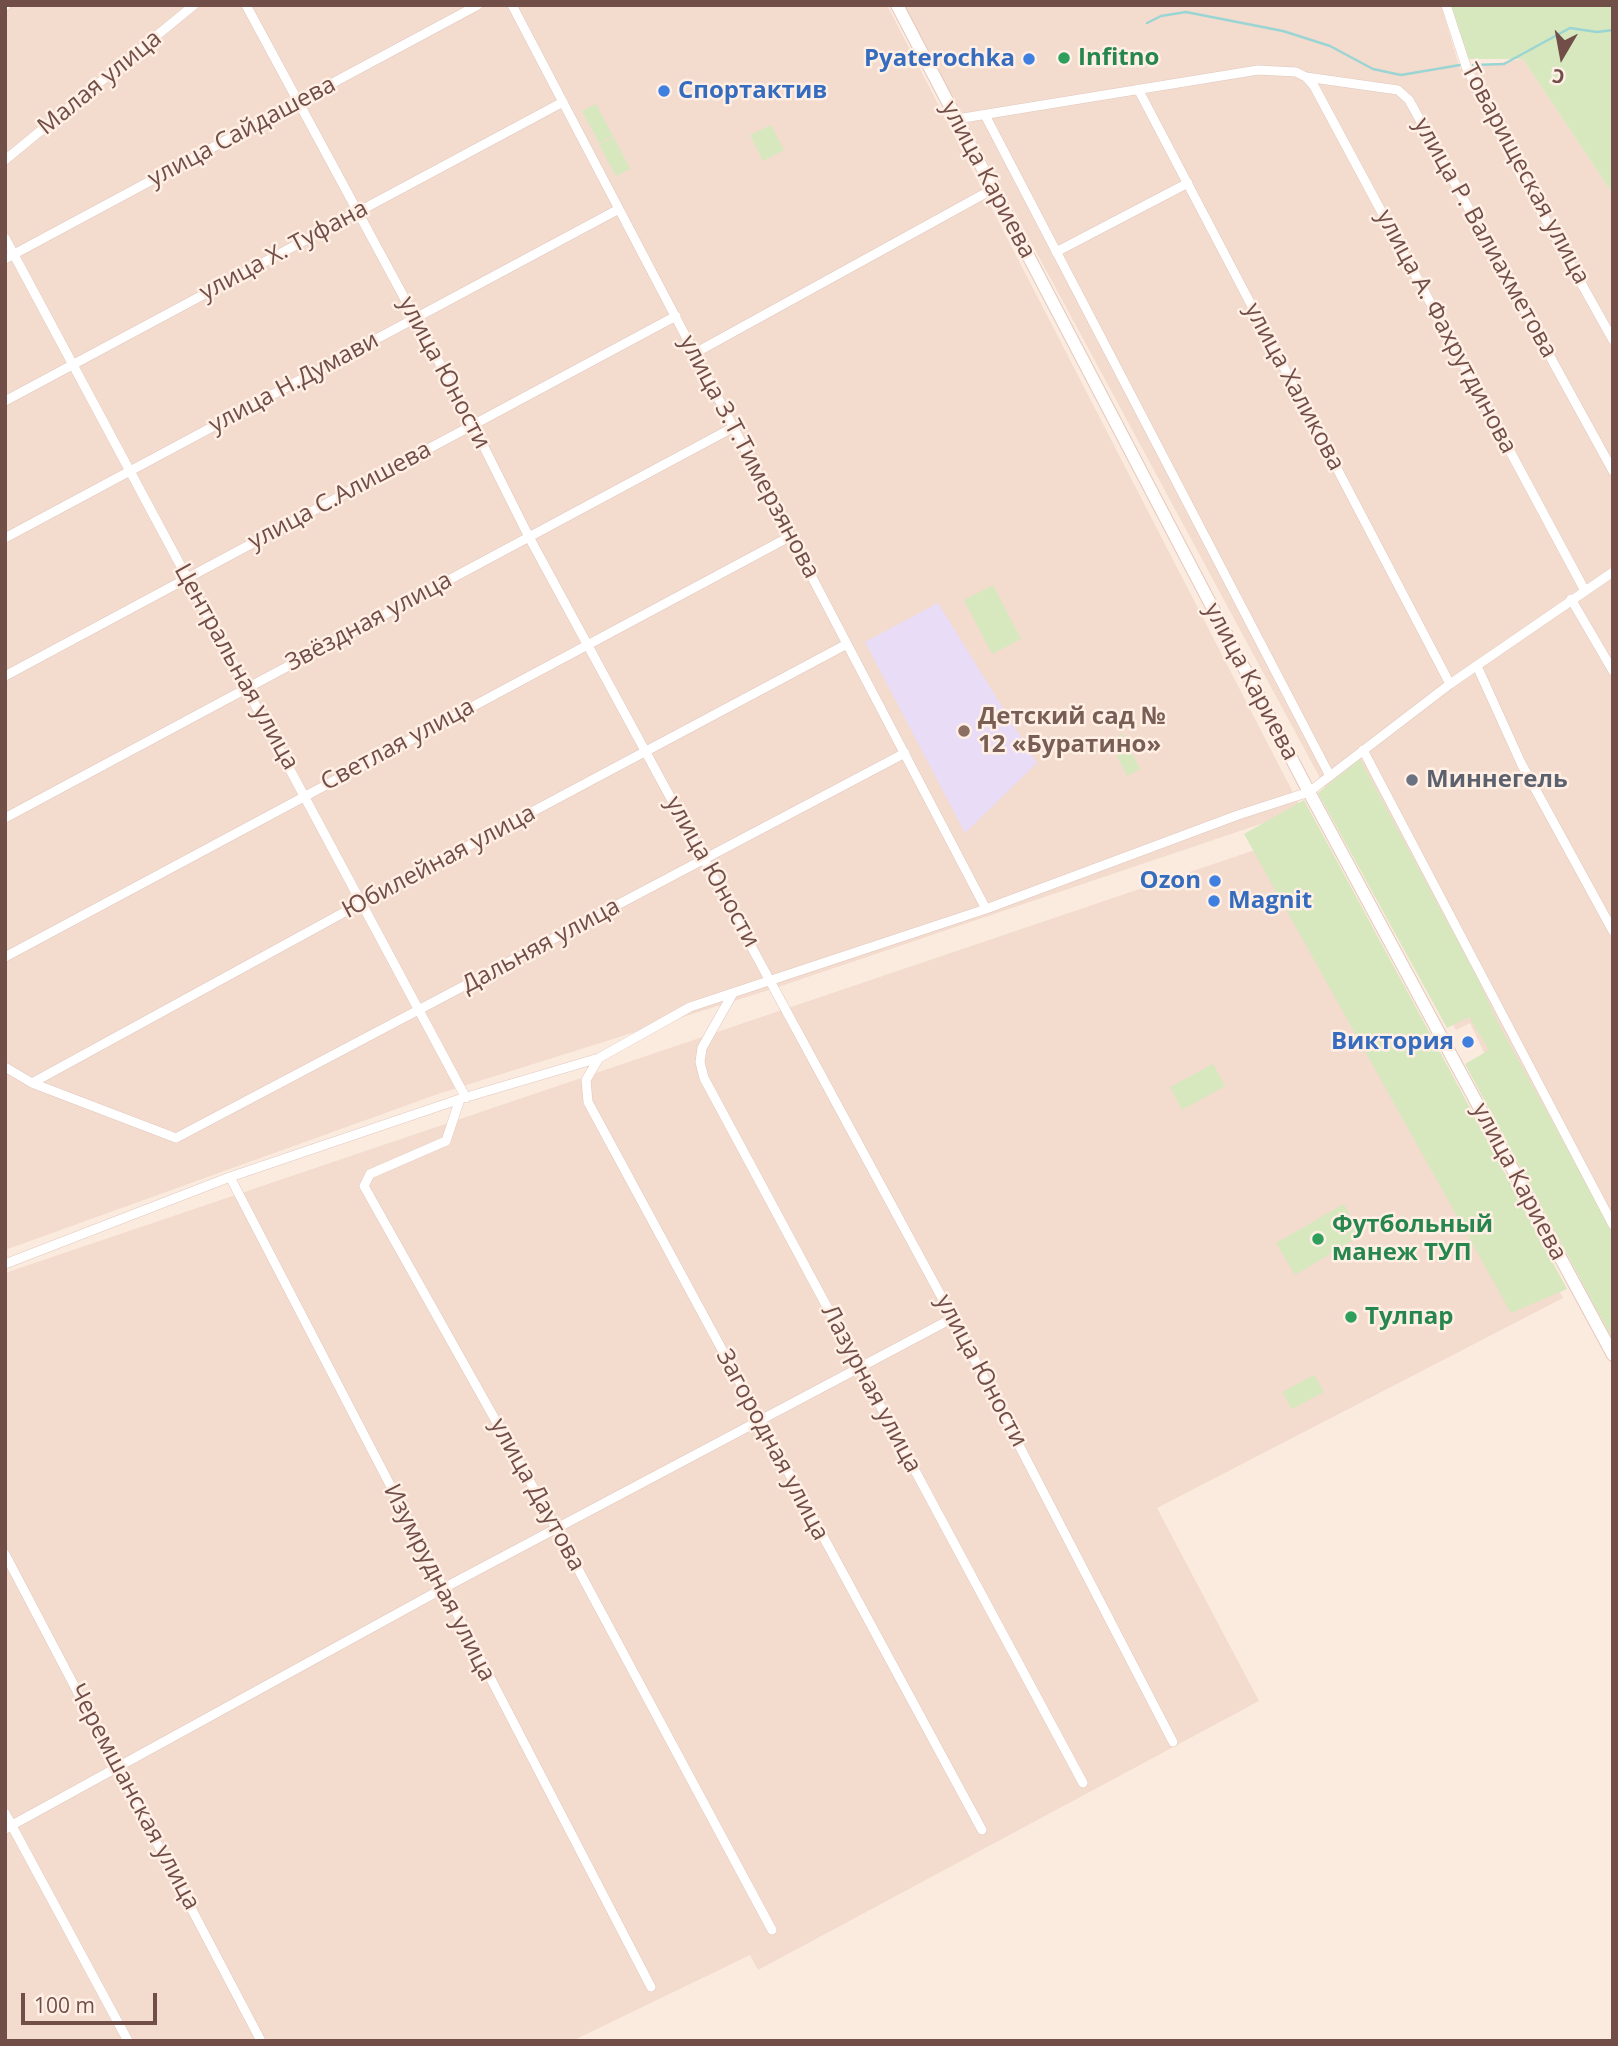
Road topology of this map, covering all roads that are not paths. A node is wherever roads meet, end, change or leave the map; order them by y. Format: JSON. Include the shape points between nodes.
{"nodes":[{"id":1,"x":194,"y":5,"type":"edge"},
{"id":2,"x":246,"y":5,"type":"edge"},
{"id":3,"x":478,"y":5,"type":"edge"},
{"id":4,"x":512,"y":5,"type":"edge"},
{"id":5,"x":897,"y":5,"type":"edge"},
{"id":6,"x":1446,"y":5,"type":"edge"},
{"id":7,"x":1306,"y":77,"type":"junction"},
{"id":8,"x":1139,"y":89,"type":"junction"},
{"id":9,"x":299,"y":101,"type":"junction"},
{"id":10,"x":563,"y":102,"type":"junction"},
{"id":11,"x":985,"y":114,"type":"junction"},
{"id":12,"x":957,"y":119,"type":"junction"},
{"id":13,"x":5,"y":160,"type":"edge"},
{"id":14,"x":1188,"y":183,"type":"junction"},
{"id":15,"x":993,"y":189,"type":"junction"},
{"id":16,"x":619,"y":209,"type":"junction"},
{"id":17,"x":358,"y":211,"type":"junction"},
{"id":18,"x":5,"y":238,"type":"edge"},
{"id":19,"x":1056,"y":252,"type":"junction"},
{"id":20,"x":10,"y":257,"type":"edge"},
{"id":21,"x":676,"y":317,"type":"junction"},
{"id":22,"x":415,"y":318,"type":"junction"},
{"id":23,"x":1613,"y":340,"type":"edge"},
{"id":24,"x":695,"y":353,"type":"junction"},
{"id":25,"x":73,"y":365,"type":"junction"},
{"id":26,"x":5,"y":401,"type":"edge"},
{"id":27,"x":473,"y":425,"type":"junction"},
{"id":28,"x":734,"y":427,"type":"junction"},
{"id":29,"x":130,"y":471,"type":"junction"},
{"id":30,"x":1613,"y":471,"type":"edge"},
{"id":31,"x":791,"y":536,"type":"junction"},
{"id":32,"x":529,"y":537,"type":"junction"},
{"id":33,"x":5,"y":538,"type":"edge"},
{"id":34,"x":1613,"y":572,"type":"edge"},
{"id":35,"x":188,"y":578,"type":"junction"},
{"id":36,"x":1584,"y":589,"type":"junction"},
{"id":37,"x":1571,"y":599,"type":"junction"},
{"id":38,"x":847,"y":644,"type":"junction"},
{"id":39,"x":588,"y":645,"type":"junction"},
{"id":40,"x":1477,"y":666,"type":"junction"},
{"id":41,"x":1613,"y":671,"type":"edge"},
{"id":42,"x":5,"y":676,"type":"edge"},
{"id":43,"x":1450,"y":684,"type":"junction"},
{"id":44,"x":246,"y":688,"type":"junction"},
{"id":45,"x":1363,"y":750,"type":"junction"},
{"id":46,"x":646,"y":752,"type":"junction"},
{"id":47,"x":905,"y":753,"type":"junction"},
{"id":48,"x":1330,"y":776,"type":"junction"},
{"id":49,"x":1309,"y":792,"type":"junction"},
{"id":50,"x":305,"y":794,"type":"junction"},
{"id":51,"x":5,"y":818,"type":"edge"},
{"id":52,"x":705,"y":860,"type":"junction"},
{"id":53,"x":363,"y":902,"type":"junction"},
{"id":54,"x":986,"y":909,"type":"junction"},
{"id":55,"x":1613,"y":931,"type":"edge"},
{"id":56,"x":5,"y":957,"type":"edge"},
{"id":57,"x":771,"y":981,"type":"junction"},
{"id":58,"x":733,"y":993,"type":"junction"},
{"id":59,"x":421,"y":1009,"type":"junction"},
{"id":60,"x":599,"y":1058,"type":"junction"},
{"id":61,"x":5,"y":1067,"type":"edge"},
{"id":62,"x":32,"y":1083,"type":"junction"},
{"id":63,"x":463,"y":1099,"type":"junction"},
{"id":64,"x":230,"y":1177,"type":"junction"},
{"id":65,"x":1613,"y":1225,"type":"edge"},
{"id":66,"x":5,"y":1264,"type":"edge"},
{"id":67,"x":953,"y":1318,"type":"junction"},
{"id":68,"x":1613,"y":1355,"type":"edge"},
{"id":69,"x":860,"y":1367,"type":"junction"},
{"id":70,"x":759,"y":1421,"type":"junction"},
{"id":71,"x":556,"y":1528,"type":"junction"},
{"id":72,"x":5,"y":1554,"type":"edge"},
{"id":73,"x":442,"y":1589,"type":"junction"},
{"id":74,"x":1173,"y":1742,"type":"dead end"},
{"id":75,"x":119,"y":1769,"type":"junction"},
{"id":76,"x":1083,"y":1783,"type":"dead end"},
{"id":77,"x":5,"y":1813,"type":"edge"},
{"id":78,"x":8,"y":1827,"type":"edge"},
{"id":79,"x":982,"y":1830,"type":"dead end"},
{"id":80,"x":772,"y":1930,"type":"dead end"},
{"id":81,"x":651,"y":1987,"type":"dead end"},
{"id":82,"x":128,"y":2041,"type":"edge"},
{"id":83,"x":261,"y":2041,"type":"edge"}],
"edges":[{"from":1,"to":13,"type":"street","name":"Малая улица"},
{"from":2,"to":9,"type":"street","name":"улица Юности"},
{"from":3,"to":9,"type":"street","name":"улица Сайдашева"},
{"from":4,"to":10,"type":"street","name":"улица З.Т.Тимерзянова"},
{"from":5,"to":12,"type":"main road","name":"улица Кариева"},
{"from":6,"to":23,"type":"street","name":"Товарищеская улица","via":[[1467,69]]},
{"from":7,"to":8,"type":"street","name":"улица Р. Валиахметова","via":[[1296,72],[1258,70]]},
{"from":7,"to":30,"type":"street","name":"улица Р. Валиахметова","via":[[1398,90],[1409,100]]},
{"from":7,"to":36,"type":"street","name":"улица А. Фахрутдинова"},
{"from":8,"to":11,"type":"street","name":"улица Р. Валиахметова"},
{"from":8,"to":14,"type":"street","name":"улица Халикова"},
{"from":9,"to":17,"type":"street","name":"улица Юности"},
{"from":9,"to":20,"type":"street","name":"улица Сайдашева"},
{"from":10,"to":16,"type":"street","name":"улица З.Т.Тимерзянова"},
{"from":10,"to":17,"type":"street","name":"улица Х. Туфана"},
{"from":11,"to":12,"type":"street","name":"улица Р. Валиахметова"},
{"from":11,"to":19,"type":"street"},
{"from":12,"to":15,"type":"main road","name":"улица Кариева"},
{"from":14,"to":19,"type":"street"},
{"from":14,"to":43,"type":"street","name":"улица Халикова"},
{"from":15,"to":24,"type":"street"},
{"from":15,"to":49,"type":"main road","name":"улица Кариева"},
{"from":16,"to":21,"type":"street","name":"улица З.Т.Тимерзянова"},
{"from":16,"to":22,"type":"street","name":"улица Н.Думави"},
{"from":17,"to":22,"type":"street","name":"улица Юности"},
{"from":17,"to":25,"type":"street","name":"улица Х. Туфана"},
{"from":18,"to":20,"type":"street","name":"Центральная улица"},
{"from":19,"to":48,"type":"street"},
{"from":20,"to":25,"type":"street","name":"Центральная улица"},
{"from":21,"to":24,"type":"street","name":"улица З.Т.Тимерзянова"},
{"from":21,"to":27,"type":"street","name":"улица С.Алишева"},
{"from":22,"to":27,"type":"street","name":"улица Юности"},
{"from":22,"to":29,"type":"street","name":"улица Н.Думави"},
{"from":24,"to":28,"type":"street","name":"улица З.Т.Тимерзянова"},
{"from":25,"to":26,"type":"street","name":"улица Х. Туфана"},
{"from":25,"to":29,"type":"street","name":"Центральная улица"},
{"from":27,"to":32,"type":"street","name":"улица Юности"},
{"from":27,"to":35,"type":"street","name":"улица С.Алишева"},
{"from":28,"to":31,"type":"street","name":"улица З.Т.Тимерзянова"},
{"from":28,"to":32,"type":"street","name":"Звёздная улица"},
{"from":29,"to":33,"type":"street","name":"улица Н.Думави"},
{"from":29,"to":35,"type":"street","name":"Центральная улица"},
{"from":31,"to":38,"type":"street","name":"улица З.Т.Тимерзянова"},
{"from":31,"to":39,"type":"street","name":"Светлая улица"},
{"from":32,"to":39,"type":"street","name":"улица Юности"},
{"from":32,"to":44,"type":"street","name":"Звёздная улица"},
{"from":34,"to":36,"type":"street"},
{"from":35,"to":42,"type":"street","name":"улица С.Алишева"},
{"from":35,"to":44,"type":"street","name":"Центральная улица"},
{"from":36,"to":37,"type":"street"},
{"from":37,"to":40,"type":"street"},
{"from":37,"to":41,"type":"street"},
{"from":38,"to":46,"type":"street","name":"Юбилейная улица"},
{"from":38,"to":47,"type":"street","name":"улица З.Т.Тимерзянова"},
{"from":39,"to":46,"type":"street","name":"улица Юности"},
{"from":39,"to":50,"type":"street","name":"Светлая улица"},
{"from":40,"to":43,"type":"street"},
{"from":40,"to":55,"type":"street","via":[[1521,763]]},
{"from":43,"to":45,"type":"street"},
{"from":44,"to":50,"type":"street","name":"Центральная улица"},
{"from":44,"to":51,"type":"street","name":"Звёздная улица"},
{"from":45,"to":48,"type":"street"},
{"from":45,"to":65,"type":"street"},
{"from":46,"to":52,"type":"street","name":"улица Юности"},
{"from":46,"to":53,"type":"street","name":"Юбилейная улица"},
{"from":47,"to":52,"type":"street","name":"Дальняя улица"},
{"from":47,"to":54,"type":"street","name":"улица З.Т.Тимерзянова"},
{"from":48,"to":49,"type":"street"},
{"from":49,"to":54,"type":"street"},
{"from":49,"to":68,"type":"main road","name":"улица Кариева"},
{"from":50,"to":53,"type":"street","name":"Центральная улица"},
{"from":50,"to":56,"type":"street","name":"Светлая улица"},
{"from":52,"to":57,"type":"street","name":"улица Юности"},
{"from":52,"to":59,"type":"street","name":"Дальняя улица"},
{"from":53,"to":59,"type":"street","name":"Центральная улица"},
{"from":53,"to":62,"type":"street","name":"Юбилейная улица"},
{"from":54,"to":57,"type":"street"},
{"from":57,"to":58,"type":"street"},
{"from":57,"to":67,"type":"street","name":"улица Юности"},
{"from":58,"to":60,"type":"street","via":[[690,1007]]},
{"from":58,"to":69,"type":"street","name":"Лазурная улица","via":[[702,1048],[704,1078]]},
{"from":59,"to":62,"type":"street","name":"Дальняя улица","via":[[176,1139]]},
{"from":59,"to":63,"type":"street","name":"Центральная улица"},
{"from":60,"to":63,"type":"street"},
{"from":60,"to":70,"type":"street","name":"Загородная улица","via":[[586,1080],[588,1102]]},
{"from":61,"to":62,"type":"street"},
{"from":63,"to":64,"type":"street"},
{"from":63,"to":71,"type":"street","name":"улица Даутова","via":[[446,1140],[370,1174],[364,1186]]},
{"from":64,"to":66,"type":"street"},
{"from":64,"to":73,"type":"street","name":"Изумрудная улица"},
{"from":67,"to":69,"type":"street"},
{"from":67,"to":74,"type":"street","name":"улица Юности"},
{"from":69,"to":70,"type":"street"},
{"from":69,"to":76,"type":"street","name":"Лазурная улица"},
{"from":70,"to":71,"type":"street"},
{"from":70,"to":79,"type":"street","name":"Загородная улица"},
{"from":71,"to":73,"type":"street"},
{"from":71,"to":80,"type":"street","name":"улица Даутова"},
{"from":72,"to":75,"type":"street","name":"Черемшанская улица"},
{"from":73,"to":75,"type":"street"},
{"from":73,"to":81,"type":"street","name":"Изумрудная улица"},
{"from":75,"to":78,"type":"street"},
{"from":75,"to":83,"type":"street","name":"Черемшанская улица"},
{"from":77,"to":78,"type":"street"},
{"from":78,"to":82,"type":"street"}]}
